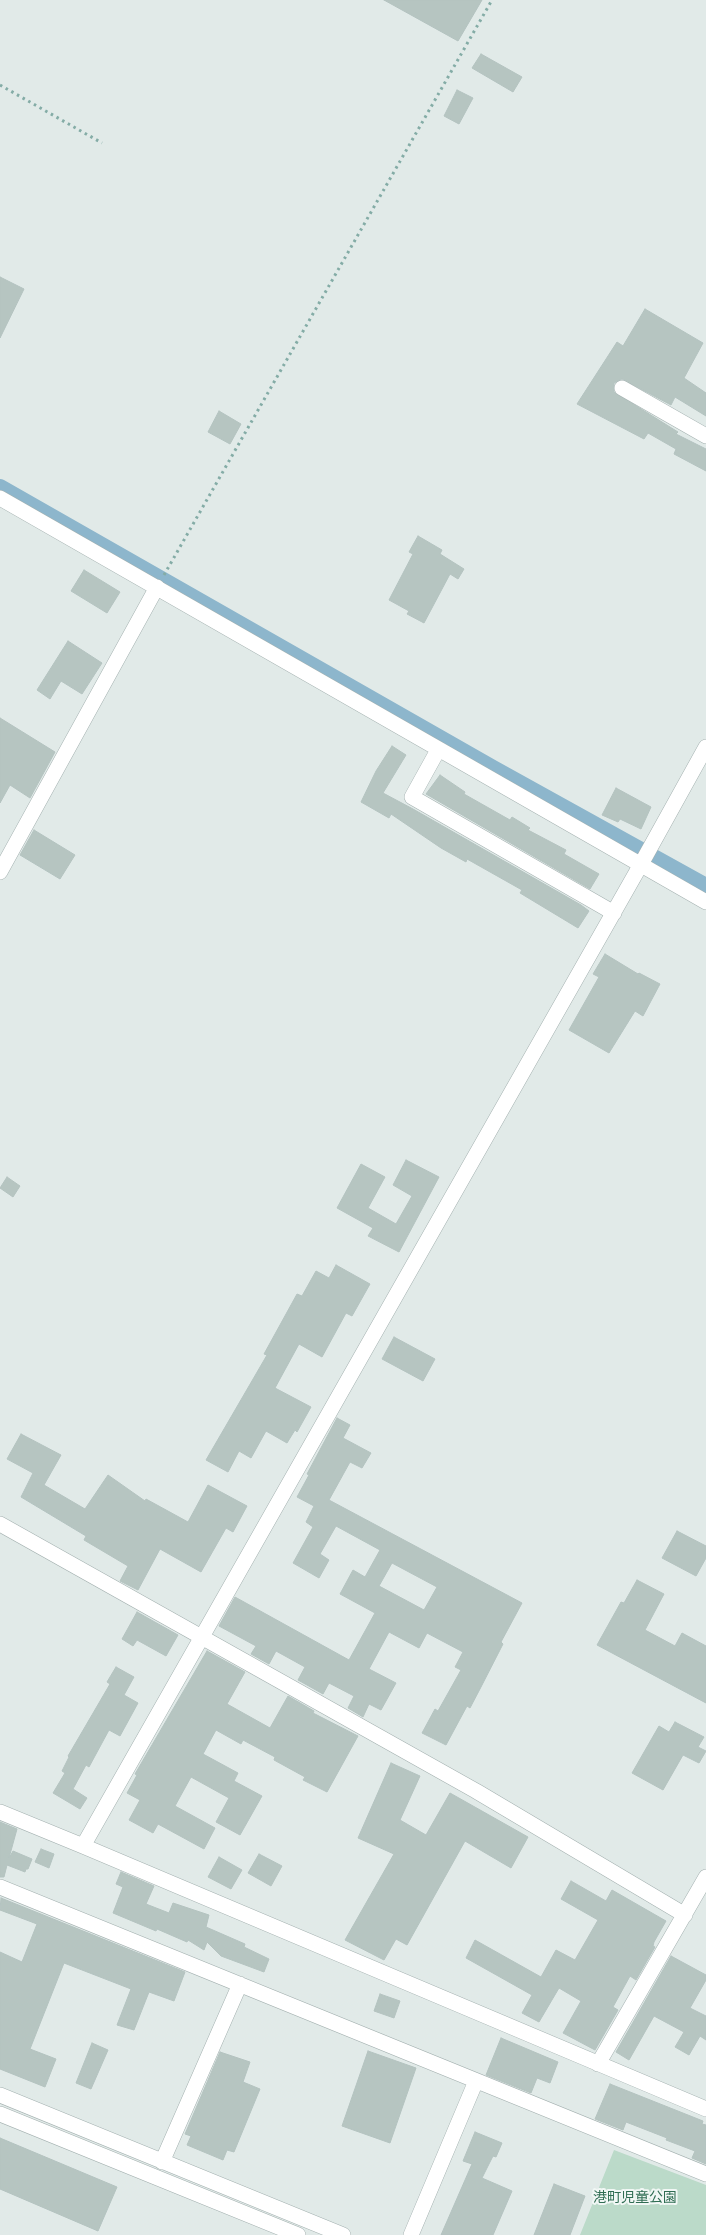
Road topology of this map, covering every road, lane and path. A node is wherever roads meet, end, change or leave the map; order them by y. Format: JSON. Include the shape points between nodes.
{"nodes":[{"id":1,"x":492,"y":0,"type":"edge"},
{"id":2,"x":0,"y":85,"type":"edge"},
{"id":3,"x":102,"y":142,"type":"dead end"},
{"id":4,"x":622,"y":388,"type":"dead end"},
{"id":5,"x":706,"y":436,"type":"edge"},
{"id":6,"x":0,"y":498,"type":"edge"},
{"id":7,"x":157,"y":587,"type":"junction"},
{"id":8,"x":706,"y":747,"type":"edge"},
{"id":9,"x":438,"y":750,"type":"junction"},
{"id":10,"x":640,"y":866,"type":"junction"},
{"id":11,"x":0,"y":872,"type":"edge"},
{"id":12,"x":706,"y":902,"type":"edge"},
{"id":13,"x":614,"y":913,"type":"junction"},
{"id":14,"x":0,"y":1524,"type":"edge"},
{"id":15,"x":202,"y":1636,"type":"junction"},
{"id":16,"x":0,"y":1812,"type":"edge"},
{"id":17,"x":83,"y":1846,"type":"junction"},
{"id":18,"x":706,"y":1877,"type":"edge"},
{"id":19,"x":0,"y":1887,"type":"edge"},
{"id":20,"x":685,"y":1915,"type":"junction"},
{"id":21,"x":240,"y":1984,"type":"junction"},
{"id":22,"x":598,"y":2064,"type":"junction"},
{"id":23,"x":476,"y":2081,"type":"junction"},
{"id":24,"x":0,"y":2094,"type":"edge"},
{"id":25,"x":706,"y":2109,"type":"edge"},
{"id":26,"x":0,"y":2114,"type":"edge"},
{"id":27,"x":162,"y":2162,"type":"junction"},
{"id":28,"x":706,"y":2174,"type":"edge"},
{"id":29,"x":298,"y":2235,"type":"edge"},
{"id":30,"x":344,"y":2235,"type":"edge"},
{"id":31,"x":411,"y":2235,"type":"edge"}],
"edges":[{"from":1,"to":7,"type":"path"},
{"from":2,"to":3,"type":"path"},
{"from":4,"to":5,"type":"street"},
{"from":6,"to":7,"type":"street"},
{"from":7,"to":9,"type":"street"},
{"from":7,"to":11,"type":"street"},
{"from":8,"to":10,"type":"street"},
{"from":9,"to":10,"type":"street"},
{"from":9,"to":13,"type":"street","via":[[412,797]]},
{"from":10,"to":12,"type":"street"},
{"from":10,"to":13,"type":"street"},
{"from":13,"to":15,"type":"street"},
{"from":14,"to":15,"type":"street"},
{"from":15,"to":17,"type":"street"},
{"from":15,"to":20,"type":"street"},
{"from":16,"to":17,"type":"street"},
{"from":17,"to":22,"type":"street"},
{"from":18,"to":20,"type":"street"},
{"from":19,"to":21,"type":"street"},
{"from":20,"to":22,"type":"street"},
{"from":21,"to":23,"type":"street"},
{"from":21,"to":27,"type":"street"},
{"from":22,"to":25,"type":"street"},
{"from":23,"to":28,"type":"street"},
{"from":23,"to":31,"type":"street"},
{"from":24,"to":27,"type":"street"},
{"from":26,"to":29,"type":"street"},
{"from":27,"to":30,"type":"street"}]}
